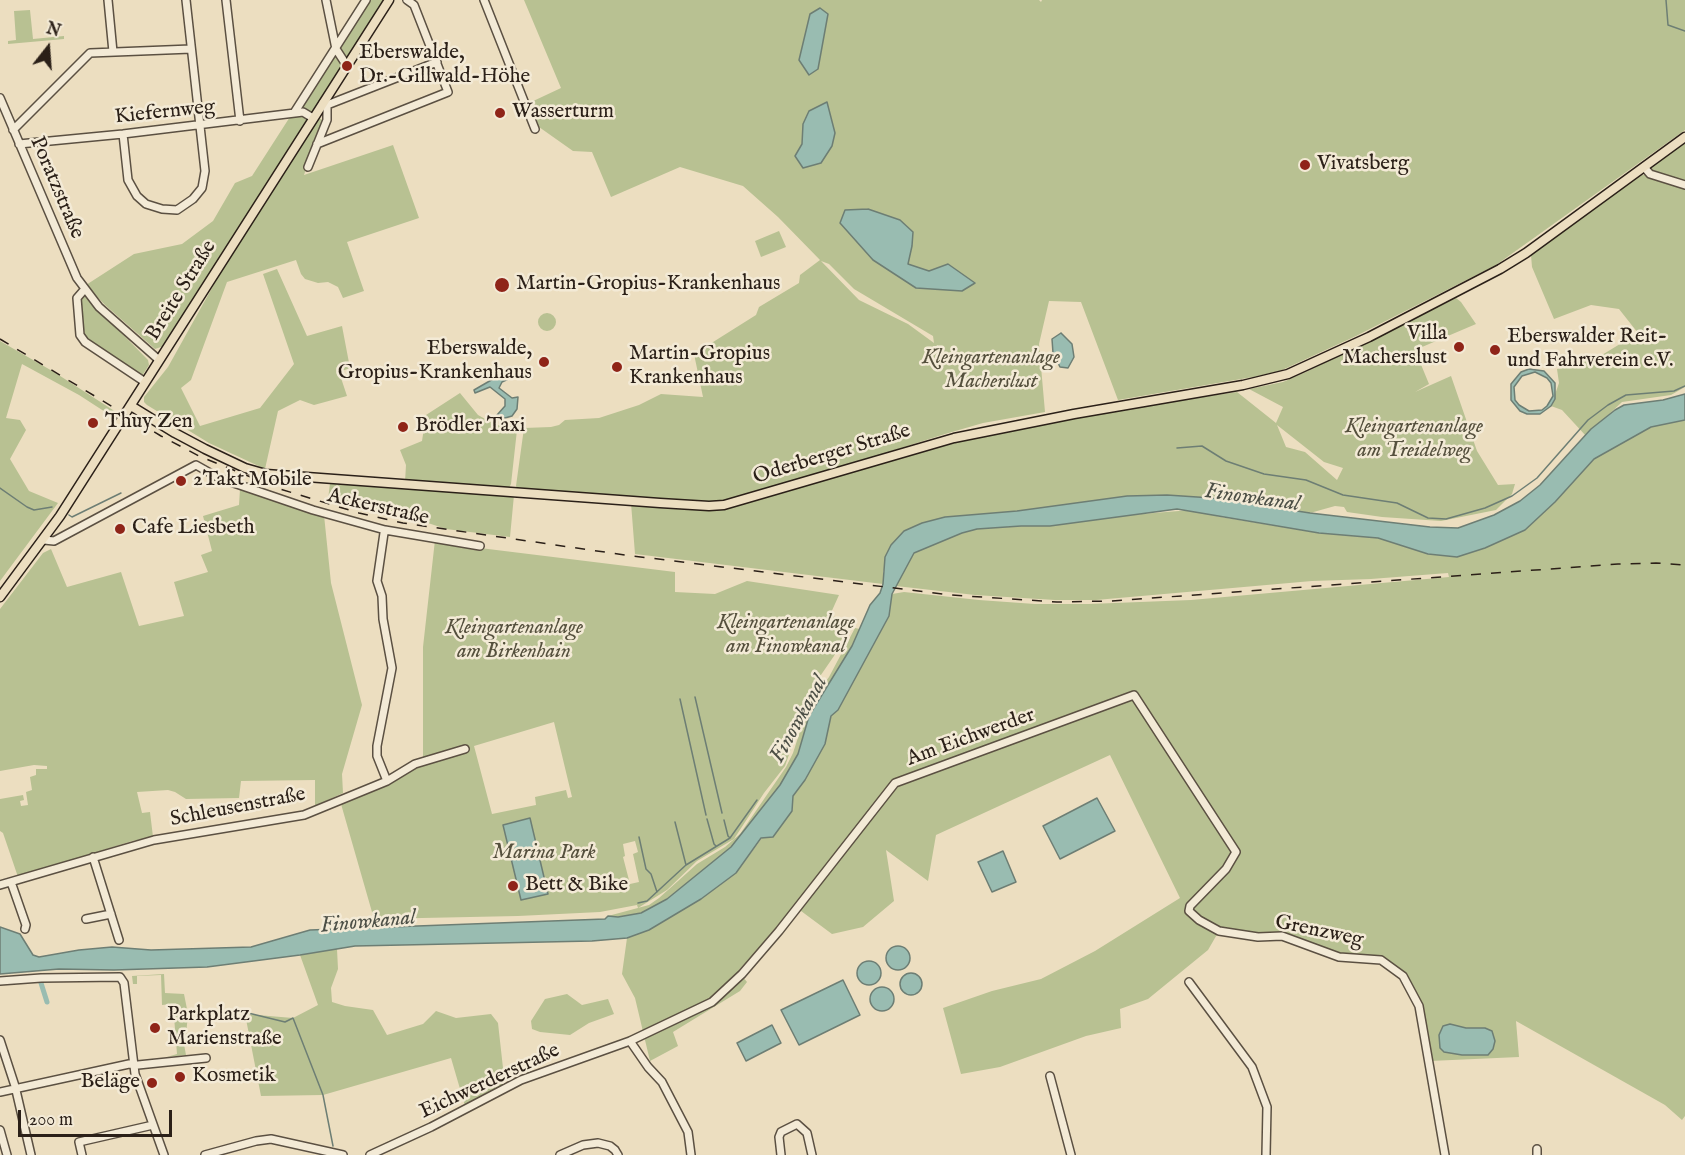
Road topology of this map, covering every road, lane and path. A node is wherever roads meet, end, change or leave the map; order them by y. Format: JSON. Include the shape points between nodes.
{"nodes":[{"id":1,"x":108,"y":0,"type":"edge"},
{"id":2,"x":186,"y":0,"type":"edge"},
{"id":3,"x":226,"y":0,"type":"edge"},
{"id":4,"x":326,"y":0,"type":"edge"},
{"id":5,"x":366,"y":0,"type":"edge"},
{"id":6,"x":389,"y":0,"type":"edge"},
{"id":7,"x":407,"y":0,"type":"edge"},
{"id":8,"x":484,"y":0,"type":"edge"},
{"id":9,"x":191,"y":49,"type":"junction"},
{"id":10,"x":336,"y":49,"type":"junction"},
{"id":11,"x":114,"y":52,"type":"junction"},
{"id":12,"x":437,"y":62,"type":"junction"},
{"id":13,"x":347,"y":66,"type":"junction"},
{"id":14,"x":0,"y":98,"type":"edge"},
{"id":15,"x":325,"y":104,"type":"junction"},
{"id":16,"x":294,"y":113,"type":"junction"},
{"id":17,"x":313,"y":118,"type":"junction"},
{"id":18,"x":240,"y":121,"type":"junction"},
{"id":19,"x":200,"y":125,"type":"junction"},
{"id":20,"x":535,"y":129,"type":"dead end"},
{"id":21,"x":13,"y":130,"type":"junction"},
{"id":22,"x":123,"y":134,"type":"junction"},
{"id":23,"x":1685,"y":137,"type":"edge"},
{"id":24,"x":19,"y":144,"type":"junction"},
{"id":25,"x":317,"y":144,"type":"junction"},
{"id":26,"x":308,"y":167,"type":"dead end"},
{"id":27,"x":1644,"y":167,"type":"junction"},
{"id":28,"x":1685,"y":185,"type":"edge"},
{"id":29,"x":84,"y":290,"type":"junction"},
{"id":30,"x":159,"y":360,"type":"junction"},
{"id":31,"x":145,"y":382,"type":"junction"},
{"id":32,"x":130,"y":406,"type":"junction"},
{"id":33,"x":384,"y":533,"type":"dead end"},
{"id":34,"x":44,"y":540,"type":"junction"},
{"id":35,"x":480,"y":546,"type":"dead end"},
{"id":36,"x":0,"y":597,"type":"edge"},
{"id":37,"x":465,"y":748,"type":"dead end"},
{"id":38,"x":387,"y":781,"type":"junction"},
{"id":39,"x":93,"y":857,"type":"junction"},
{"id":40,"x":11,"y":882,"type":"junction"},
{"id":41,"x":0,"y":885,"type":"edge"},
{"id":42,"x":1189,"y":911,"type":"joint"},
{"id":43,"x":111,"y":914,"type":"junction"},
{"id":44,"x":86,"y":919,"type":"dead end"},
{"id":45,"x":25,"y":929,"type":"dead end"},
{"id":46,"x":119,"y":940,"type":"dead end"},
{"id":47,"x":0,"y":981,"type":"edge"},
{"id":48,"x":1189,"y":982,"type":"dead end"},
{"id":49,"x":659,"y":1027,"type":"joint"},
{"id":50,"x":0,"y":1040,"type":"edge"},
{"id":51,"x":630,"y":1041,"type":"junction"},
{"id":52,"x":206,"y":1058,"type":"dead end"},
{"id":53,"x":133,"y":1065,"type":"junction"},
{"id":54,"x":1050,"y":1076,"type":"dead end"},
{"id":55,"x":15,"y":1088,"type":"junction"},
{"id":56,"x":0,"y":1092,"type":"edge"},
{"id":57,"x":153,"y":1125,"type":"junction"},
{"id":58,"x":0,"y":1130,"type":"edge"},
{"id":59,"x":4,"y":1154,"type":"edge"},
{"id":60,"x":31,"y":1155,"type":"edge"},
{"id":61,"x":82,"y":1155,"type":"edge"},
{"id":62,"x":164,"y":1155,"type":"edge"},
{"id":63,"x":205,"y":1155,"type":"edge"},
{"id":64,"x":343,"y":1155,"type":"edge"},
{"id":65,"x":370,"y":1155,"type":"edge"},
{"id":66,"x":560,"y":1155,"type":"edge"},
{"id":67,"x":618,"y":1155,"type":"edge"},
{"id":68,"x":691,"y":1155,"type":"edge"},
{"id":69,"x":781,"y":1155,"type":"edge"},
{"id":70,"x":812,"y":1155,"type":"edge"},
{"id":71,"x":1071,"y":1155,"type":"edge"},
{"id":72,"x":1266,"y":1155,"type":"edge"},
{"id":73,"x":1444,"y":1155,"type":"edge"}],
"edges":[{"from":1,"to":11,"type":"street"},
{"from":2,"to":9,"type":"street"},
{"from":3,"to":18,"type":"street"},
{"from":4,"to":10,"type":"street"},
{"from":5,"to":10,"type":"street"},
{"from":6,"to":13,"type":"main road","name":"Breite Straße"},
{"from":7,"to":12,"type":"street","via":[[414,4]]},
{"from":8,"to":20,"type":"street"},
{"from":9,"to":11,"type":"street"},
{"from":9,"to":19,"type":"street"},
{"from":10,"to":13,"type":"street"},
{"from":10,"to":16,"type":"street"},
{"from":11,"to":21,"type":"street","via":[[87,54]]},
{"from":12,"to":15,"type":"street"},
{"from":12,"to":25,"type":"street","via":[[448,92]]},
{"from":13,"to":15,"type":"main road","name":"Breite Straße"},
{"from":14,"to":21,"type":"street","name":"Poratzstraße"},
{"from":15,"to":17,"type":"main road","name":"Breite Straße"},
{"from":15,"to":25,"type":"street","via":[[327,120]]},
{"from":16,"to":17,"type":"street","name":"Kiefernweg","via":[[303,112]]},
{"from":16,"to":18,"type":"street","name":"Kiefernweg"},
{"from":17,"to":30,"type":"main road","name":"Breite Straße"},
{"from":18,"to":19,"type":"street","name":"Kiefernweg"},
{"from":19,"to":22,"type":"street","name":"Kiefernweg"},
{"from":19,"to":22,"type":"street","via":[[205,171],[202,188],[177,210],[146,204],[137,196],[128,180]]},
{"from":21,"to":24,"type":"street","name":"Poratzstraße"},
{"from":22,"to":24,"type":"street","name":"Kiefernweg"},
{"from":23,"to":27,"type":"main road","name":"Oderberger Straße"},
{"from":24,"to":29,"type":"street","name":"Poratzstraße"},
{"from":25,"to":26,"type":"street"},
{"from":27,"to":28,"type":"street","via":[[1650,174]]},
{"from":27,"to":32,"type":"main road","name":"Oderberger Straße","via":[[1526,253],[1470,286],[1288,374],[954,438],[724,505],[266,474],[205,449]]},
{"from":29,"to":30,"type":"street","name":"Poratzstraße"},
{"from":29,"to":31,"type":"street","via":[[77,298],[80,335]]},
{"from":30,"to":31,"type":"main road","name":"Breite Straße"},
{"from":31,"to":32,"type":"main road","name":"Breite Straße"},
{"from":32,"to":34,"type":"main road","name":"Breite Straße"},
{"from":33,"to":38,"type":"street","via":[[377,581],[392,668],[376,756]]},
{"from":34,"to":35,"type":"street","name":"Ackerstraße","via":[[54,541],[196,465],[219,478],[313,510],[385,530]]},
{"from":34,"to":36,"type":"main road","name":"Breite Straße"},
{"from":37,"to":38,"type":"street","name":"Schleusenstraße","via":[[415,764]]},
{"from":38,"to":39,"type":"street","name":"Schleusenstraße","via":[[304,815],[153,840]]},
{"from":39,"to":40,"type":"street","name":"Schleusenstraße"},
{"from":39,"to":43,"type":"street"},
{"from":40,"to":41,"type":"street","name":"Schleusenstraße"},
{"from":40,"to":45,"type":"street"},
{"from":42,"to":49,"type":"street","name":"Am Eichwerder","via":[[1236,852],[1134,695],[895,783],[742,974],[712,1002]]},
{"from":42,"to":73,"type":"street","name":"Grenzweg","via":[[1219,931],[1282,936],[1339,957],[1381,960],[1403,976],[1419,1005]]},
{"from":43,"to":44,"type":"street"},
{"from":43,"to":46,"type":"street"},
{"from":47,"to":53,"type":"street","via":[[120,977],[124,983]]},
{"from":48,"to":72,"type":"street","via":[[1252,1067],[1267,1107]]},
{"from":49,"to":51,"type":"street","name":"Eichwerderstraße"},
{"from":50,"to":55,"type":"street"},
{"from":51,"to":65,"type":"street","name":"Eichwerderstraße","via":[[521,1080]]},
{"from":51,"to":68,"type":"street","via":[[662,1082],[688,1132]]},
{"from":52,"to":53,"type":"street"},
{"from":53,"to":55,"type":"street"},
{"from":53,"to":57,"type":"street"},
{"from":54,"to":71,"type":"street"},
{"from":55,"to":56,"type":"street"},
{"from":55,"to":60,"type":"street"},
{"from":57,"to":61,"type":"street","via":[[79,1142]]},
{"from":57,"to":62,"type":"street"},
{"from":58,"to":59,"type":"street"},
{"from":63,"to":64,"type":"street","via":[[272,1139]]},
{"from":66,"to":67,"type":"street","via":[[598,1143],[610,1146]]},
{"from":69,"to":70,"type":"street","via":[[781,1132],[797,1124],[807,1133]]}]}
